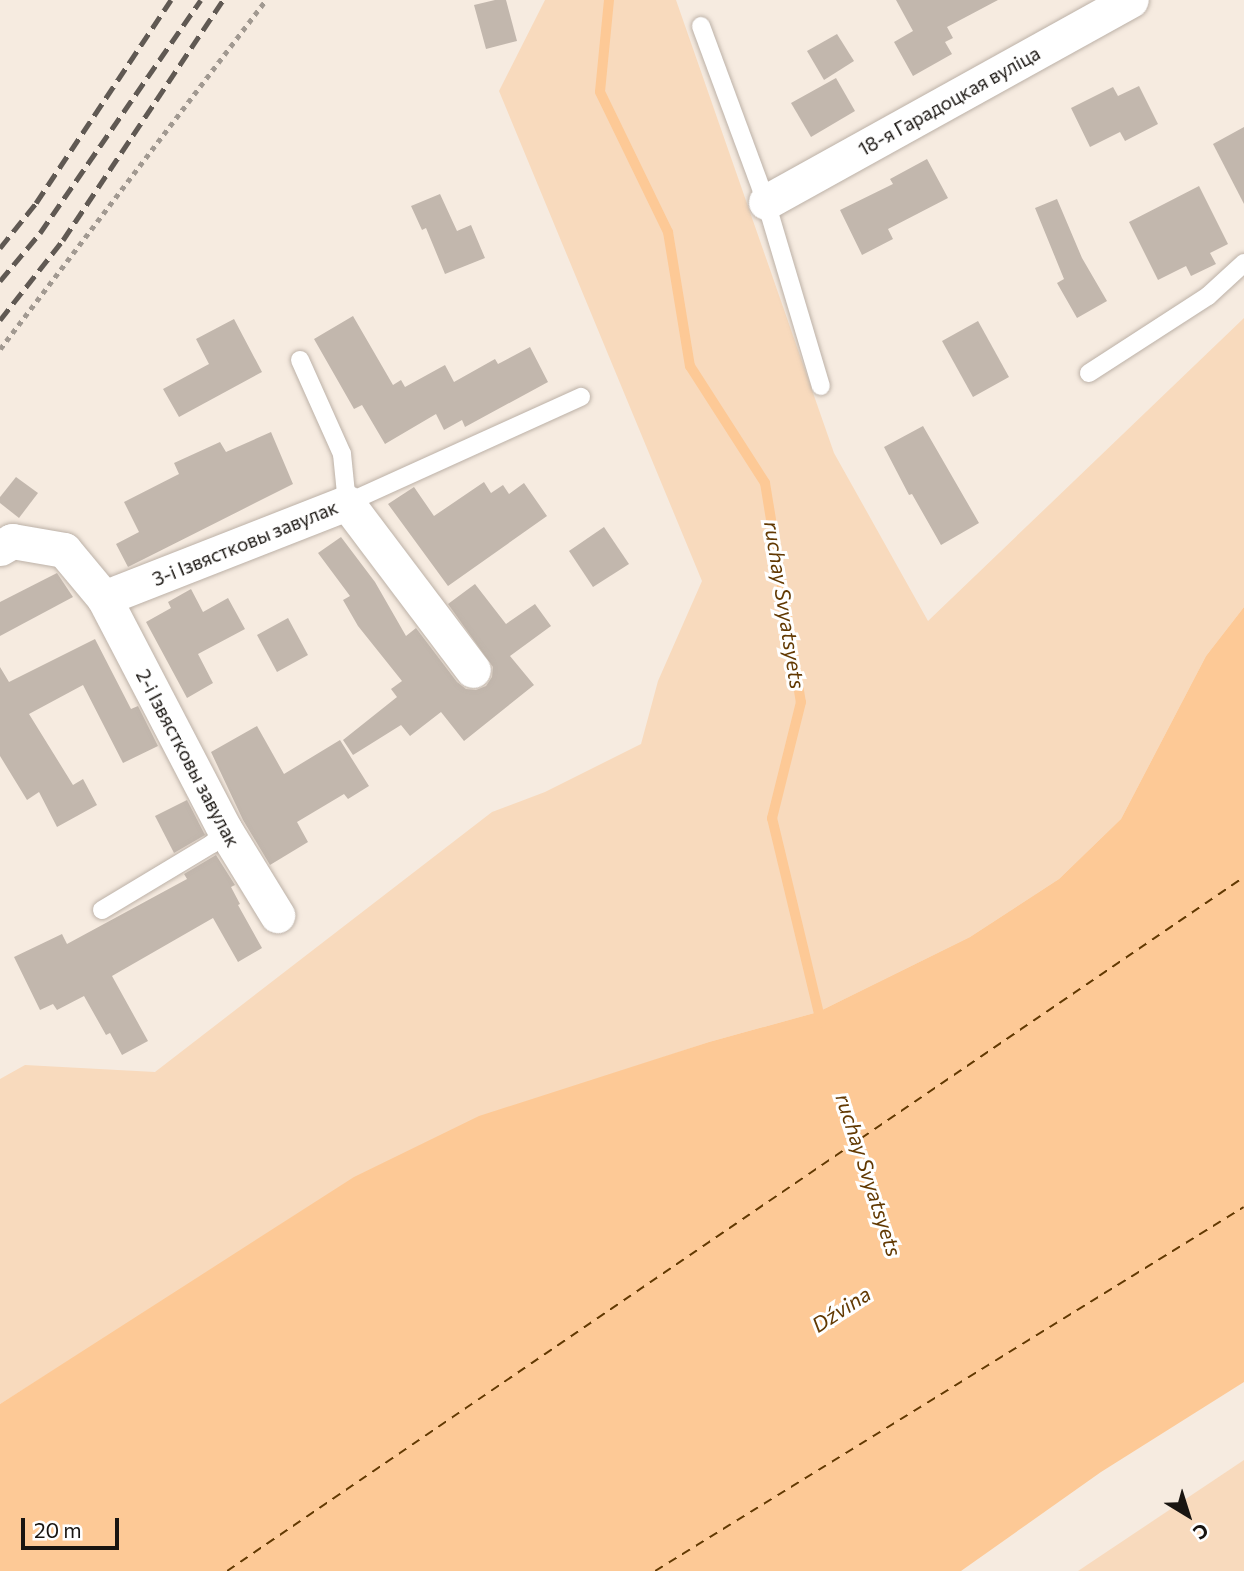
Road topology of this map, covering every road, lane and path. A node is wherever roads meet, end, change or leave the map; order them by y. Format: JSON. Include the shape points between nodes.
{"nodes":[{"id":1,"x":266,"y":0,"type":"edge"},
{"id":2,"x":1131,"y":0,"type":"edge"},
{"id":3,"x":701,"y":26,"type":"dead end"},
{"id":4,"x":766,"y":202,"type":"junction"},
{"id":5,"x":1244,"y":263,"type":"edge"},
{"id":6,"x":0,"y":349,"type":"edge"},
{"id":7,"x":300,"y":360,"type":"dead end"},
{"id":8,"x":1089,"y":373,"type":"dead end"},
{"id":9,"x":821,"y":386,"type":"dead end"},
{"id":10,"x":581,"y":397,"type":"dead end"},
{"id":11,"x":347,"y":503,"type":"junction"},
{"id":12,"x":0,"y":548,"type":"edge"},
{"id":13,"x":104,"y":598,"type":"junction"},
{"id":14,"x":473,"y":670,"type":"dead end"},
{"id":15,"x":225,"y":830,"type":"junction"},
{"id":16,"x":102,"y":910,"type":"dead end"},
{"id":17,"x":277,"y":915,"type":"dead end"}],
"edges":[{"from":1,"to":6,"type":"path"},
{"from":2,"to":4,"type":"street","name":"18-я Гарадоцкая вуліца"},
{"from":3,"to":4,"type":"lane"},
{"from":4,"to":9,"type":"lane"},
{"from":5,"to":8,"type":"lane","via":[[1208,296]]},
{"from":7,"to":11,"type":"lane","via":[[342,454]]},
{"from":10,"to":11,"type":"lane"},
{"from":11,"to":13,"type":"street","name":"3-і Ізвястковы завулак"},
{"from":11,"to":14,"type":"street","name":"3-і Ізвястковы завулак"},
{"from":12,"to":13,"type":"street","name":"2-і Ізвястковы завулак","via":[[12,541],[64,550]]},
{"from":13,"to":15,"type":"street","name":"2-і Ізвястковы завулак"},
{"from":15,"to":16,"type":"lane","via":[[212,844]]},
{"from":15,"to":17,"type":"street","name":"2-і Ізвястковы завулак"}]}
